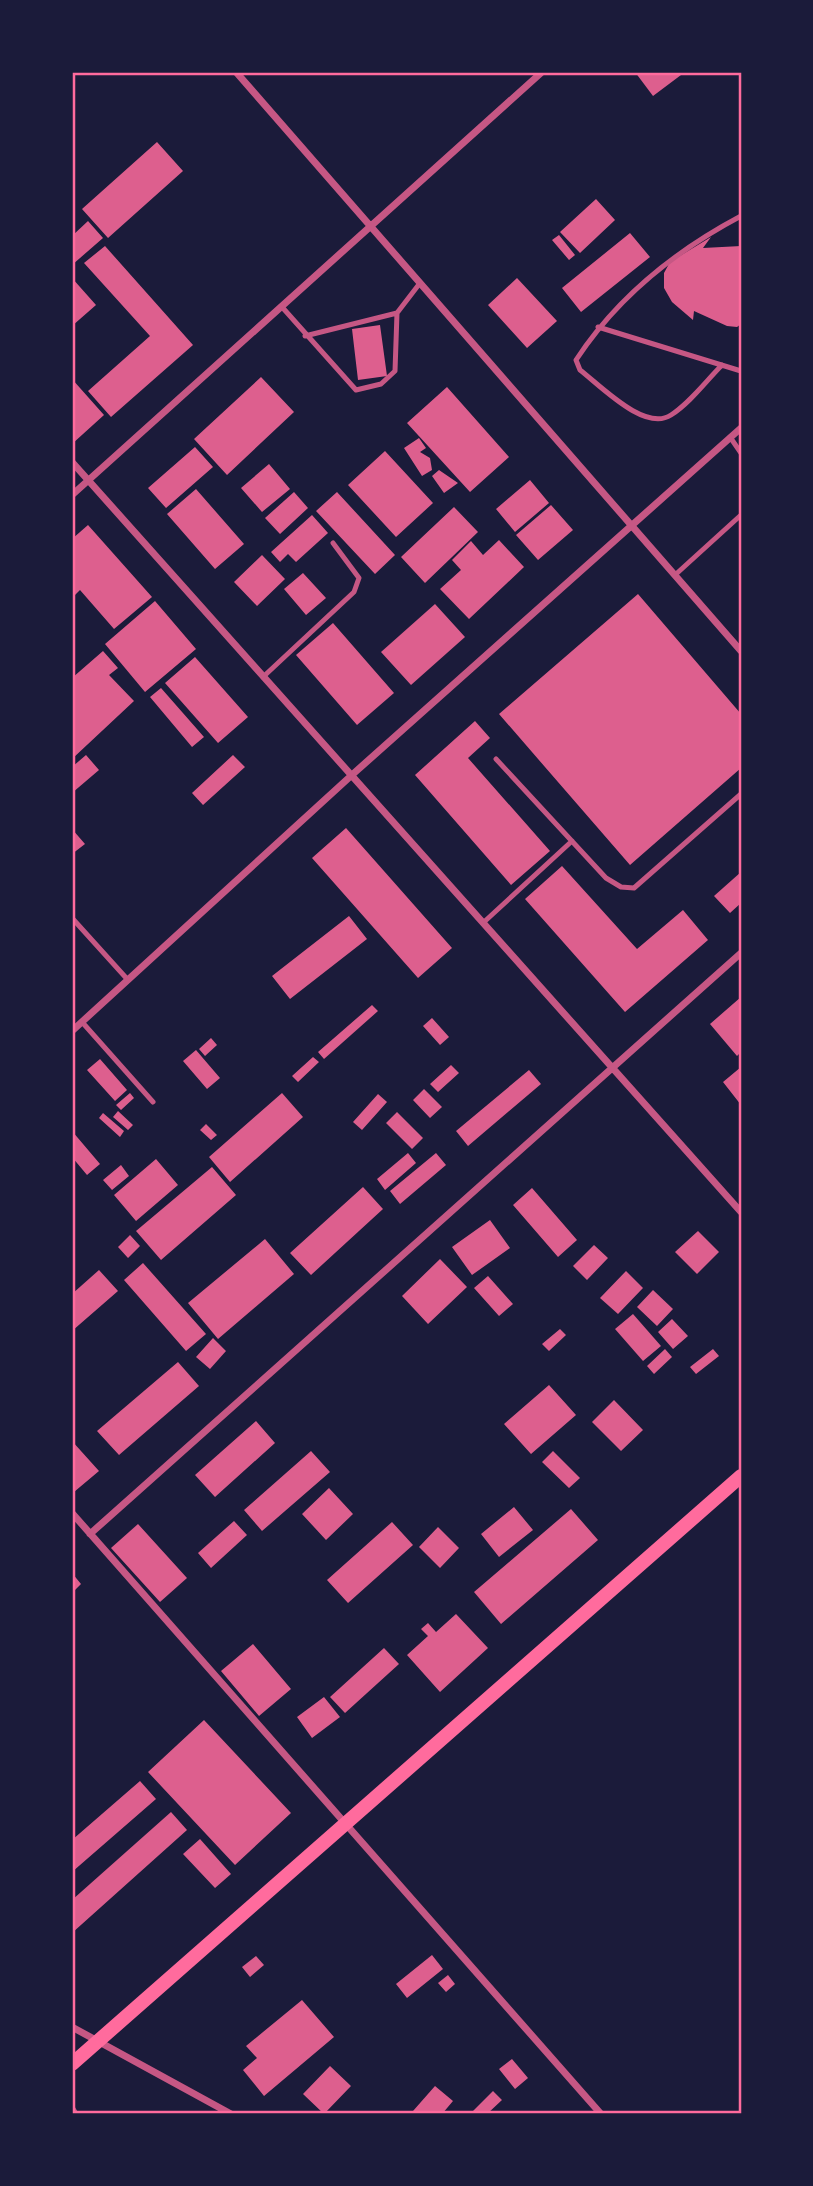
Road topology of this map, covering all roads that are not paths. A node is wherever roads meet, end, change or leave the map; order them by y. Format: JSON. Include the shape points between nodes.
{"nodes":[{"id":1,"x":236,"y":72,"type":"edge"},
{"id":2,"x":542,"y":72,"type":"edge"},
{"id":3,"x":741,"y":216,"type":"edge"},
{"id":4,"x":372,"y":226,"type":"junction"},
{"id":5,"x":420,"y":283,"type":"junction"},
{"id":6,"x":282,"y":307,"type":"junction"},
{"id":7,"x":397,"y":313,"type":"junction"},
{"id":8,"x":598,"y":327,"type":"junction"},
{"id":9,"x":304,"y":336,"type":"junction"},
{"id":10,"x":722,"y":365,"type":"junction"},
{"id":11,"x":741,"y":371,"type":"edge"},
{"id":12,"x":741,"y":428,"type":"edge"},
{"id":13,"x":730,"y":437,"type":"junction"},
{"id":14,"x":741,"y":453,"type":"edge"},
{"id":15,"x":72,"y":462,"type":"edge"},
{"id":16,"x":88,"y":480,"type":"junction"},
{"id":17,"x":72,"y":495,"type":"edge"},
{"id":18,"x":741,"y":515,"type":"edge"},
{"id":19,"x":631,"y":524,"type":"junction"},
{"id":20,"x":333,"y":543,"type":"dead end"},
{"id":21,"x":675,"y":575,"type":"junction"},
{"id":22,"x":741,"y":651,"type":"edge"},
{"id":23,"x":263,"y":677,"type":"junction"},
{"id":24,"x":496,"y":759,"type":"dead end"},
{"id":25,"x":353,"y":774,"type":"junction"},
{"id":26,"x":741,"y":794,"type":"edge"},
{"id":27,"x":572,"y":841,"type":"junction"},
{"id":28,"x":72,"y":918,"type":"edge"},
{"id":29,"x":484,"y":922,"type":"junction"},
{"id":30,"x":741,"y":953,"type":"edge"},
{"id":31,"x":128,"y":981,"type":"junction"},
{"id":32,"x":82,"y":1022,"type":"junction"},
{"id":33,"x":72,"y":1031,"type":"edge"},
{"id":34,"x":612,"y":1066,"type":"junction"},
{"id":35,"x":153,"y":1102,"type":"dead end"},
{"id":36,"x":741,"y":1212,"type":"edge"},
{"id":37,"x":741,"y":1476,"type":"edge"},
{"id":38,"x":72,"y":1513,"type":"edge"},
{"id":39,"x":90,"y":1534,"type":"junction"},
{"id":40,"x":344,"y":1826,"type":"junction"},
{"id":41,"x":72,"y":2027,"type":"edge"},
{"id":42,"x":99,"y":2041,"type":"junction"},
{"id":43,"x":72,"y":2064,"type":"edge"},
{"id":44,"x":72,"y":2109,"type":"edge"},
{"id":45,"x":596,"y":2113,"type":"edge"},
{"id":46,"x":75,"y":2114,"type":"edge"},
{"id":47,"x":231,"y":2114,"type":"edge"}],
"edges":[{"from":1,"to":4,"type":"street"},
{"from":2,"to":4,"type":"street"},
{"from":3,"to":8,"type":"lane","via":[[696,239],[657,268]]},
{"from":4,"to":5,"type":"street"},
{"from":4,"to":6,"type":"street"},
{"from":5,"to":7,"type":"lane"},
{"from":5,"to":19,"type":"street"},
{"from":6,"to":9,"type":"lane"},
{"from":6,"to":16,"type":"street"},
{"from":7,"to":9,"type":"lane"},
{"from":7,"to":9,"type":"lane","via":[[395,370],[381,384],[356,390]]},
{"from":8,"to":10,"type":"lane"},
{"from":8,"to":10,"type":"lane","via":[[576,359],[580,370],[643,418],[659,421],[672,414]]},
{"from":10,"to":11,"type":"lane"},
{"from":12,"to":13,"type":"street"},
{"from":13,"to":14,"type":"lane"},
{"from":13,"to":19,"type":"street"},
{"from":15,"to":16,"type":"street"},
{"from":16,"to":17,"type":"street"},
{"from":16,"to":23,"type":"street"},
{"from":18,"to":21,"type":"lane"},
{"from":19,"to":21,"type":"street"},
{"from":19,"to":25,"type":"street"},
{"from":20,"to":23,"type":"lane","via":[[359,578],[354,592]]},
{"from":21,"to":22,"type":"street"},
{"from":23,"to":25,"type":"street"},
{"from":24,"to":27,"type":"lane"},
{"from":25,"to":29,"type":"street"},
{"from":25,"to":31,"type":"street"},
{"from":26,"to":27,"type":"lane","via":[[634,888],[606,878]]},
{"from":27,"to":29,"type":"lane"},
{"from":28,"to":31,"type":"lane"},
{"from":29,"to":34,"type":"street"},
{"from":30,"to":34,"type":"street"},
{"from":31,"to":32,"type":"street"},
{"from":32,"to":33,"type":"street"},
{"from":32,"to":35,"type":"lane"},
{"from":34,"to":36,"type":"street"},
{"from":34,"to":39,"type":"street"},
{"from":37,"to":40,"type":"main road"},
{"from":38,"to":39,"type":"street"},
{"from":39,"to":40,"type":"street"},
{"from":40,"to":42,"type":"main road"},
{"from":40,"to":45,"type":"street"},
{"from":41,"to":42,"type":"street"},
{"from":42,"to":43,"type":"main road"},
{"from":42,"to":47,"type":"street"},
{"from":44,"to":46,"type":"street"}]}
